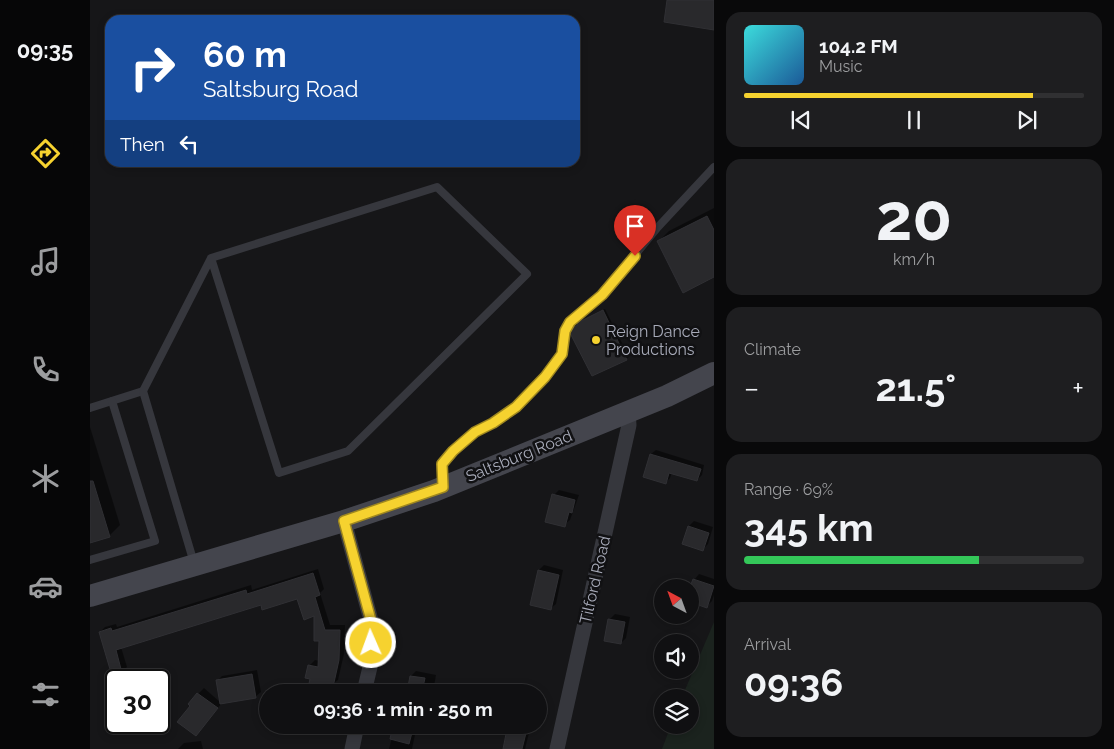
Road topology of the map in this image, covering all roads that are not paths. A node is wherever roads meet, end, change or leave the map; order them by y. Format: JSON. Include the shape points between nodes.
{"nodes":[{"id":1,"x":714,"y":168,"type":"edge"},
{"id":2,"x":211,"y":258,"type":"junction"},
{"id":3,"x":714,"y":373,"type":"edge"},
{"id":4,"x":143,"y":391,"type":"junction"},
{"id":5,"x":112,"y":401,"type":"junction"},
{"id":6,"x":90,"y":408,"type":"edge"},
{"id":7,"x":628,"y":411,"type":"junction"},
{"id":8,"x":443,"y":487,"type":"junction"},
{"id":9,"x":344,"y":521,"type":"junction"},
{"id":10,"x":90,"y":560,"type":"edge"},
{"id":11,"x":194,"y":565,"type":"junction"},
{"id":12,"x":90,"y":596,"type":"edge"},
{"id":13,"x":366,"y":684,"type":"edge"},
{"id":14,"x":355,"y":734,"type":"edge"},
{"id":15,"x":352,"y":749,"type":"edge"},
{"id":16,"x":557,"y":749,"type":"edge"}],
"edges":[{"from":1,"to":8,"type":"lane","via":[[658,227],[602,295],[570,322],[565,331],[562,354],[545,377],[516,407],[475,432],[453,451],[442,464]]},
{"from":2,"to":2,"type":"lane","via":[[437,187],[527,274],[348,450],[279,473]]},
{"from":2,"to":4,"type":"lane"},
{"from":3,"to":7,"type":"main road","name":"Saltsburg Road"},
{"from":4,"to":5,"type":"lane"},
{"from":4,"to":11,"type":"lane"},
{"from":5,"to":6,"type":"lane"},
{"from":5,"to":10,"type":"lane","via":[[155,541]]},
{"from":7,"to":8,"type":"main road","name":"Saltsburg Road"},
{"from":7,"to":16,"type":"street","name":"Tilford Road","via":[[629,426]]},
{"from":8,"to":9,"type":"main road","name":"Saltsburg Road"},
{"from":9,"to":11,"type":"main road","name":"Saltsburg Road"},
{"from":9,"to":13,"type":"street","via":[[372,624],[371,663]]},
{"from":11,"to":12,"type":"main road","name":"Saltsburg Road"},
{"from":14,"to":15,"type":"street"}]}
